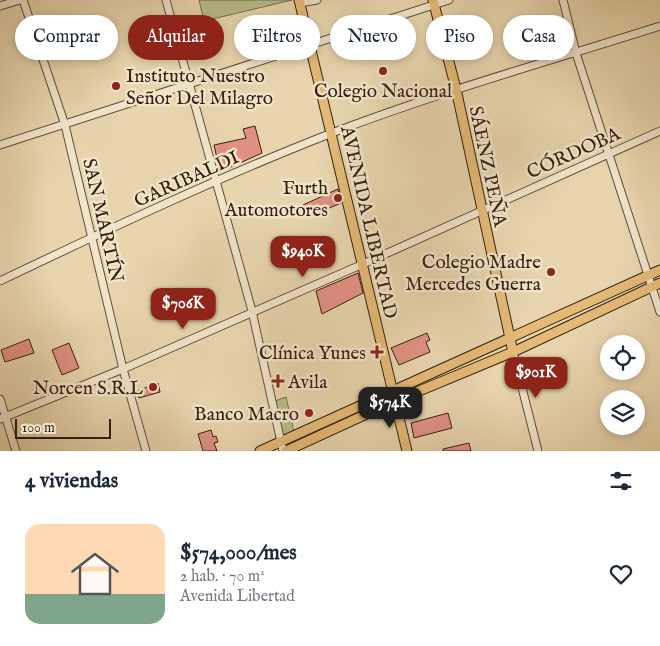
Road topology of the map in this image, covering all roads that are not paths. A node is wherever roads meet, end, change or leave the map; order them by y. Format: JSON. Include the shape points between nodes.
{"nodes":[{"id":1,"x":21,"y":0,"type":"edge"},
{"id":2,"x":166,"y":0,"type":"edge"},
{"id":3,"x":317,"y":0,"type":"edge"},
{"id":4,"x":449,"y":0,"type":"edge"},
{"id":5,"x":563,"y":0,"type":"edge"},
{"id":6,"x":300,"y":2,"type":"edge"},
{"id":7,"x":434,"y":2,"type":"edge"},
{"id":8,"x":0,"y":6,"type":"edge"},
{"id":9,"x":303,"y":15,"type":"edge"},
{"id":10,"x":660,"y":26,"type":"edge"},
{"id":11,"x":320,"y":41,"type":"edge"},
{"id":12,"x":576,"y":53,"type":"junction"},
{"id":13,"x":264,"y":60,"type":"edge"},
{"id":14,"x":315,"y":60,"type":"edge"},
{"id":15,"x":191,"y":85,"type":"junction"},
{"id":16,"x":456,"y":89,"type":"junction"},
{"id":17,"x":65,"y":125,"type":"junction"},
{"id":18,"x":660,"y":131,"type":"edge"},
{"id":19,"x":333,"y":133,"type":"junction"},
{"id":20,"x":0,"y":145,"type":"edge"},
{"id":21,"x":609,"y":153,"type":"junction"},
{"id":22,"x":217,"y":181,"type":"junction"},
{"id":23,"x":482,"y":211,"type":"junction"},
{"id":24,"x":92,"y":238,"type":"junction"},
{"id":25,"x":363,"y":264,"type":"junction"},
{"id":26,"x":660,"y":270,"type":"edge"},
{"id":27,"x":648,"y":276,"type":"junction"},
{"id":28,"x":0,"y":282,"type":"edge"},
{"id":29,"x":656,"y":284,"type":"edge"},
{"id":30,"x":252,"y":311,"type":"junction"},
{"id":31,"x":660,"y":312,"type":"edge"},
{"id":32,"x":509,"y":339,"type":"junction"},
{"id":33,"x":513,"y":352,"type":"junction"},
{"id":34,"x":123,"y":369,"type":"junction"},
{"id":35,"x":393,"y":390,"type":"junction"},
{"id":36,"x":0,"y":399,"type":"edge"},
{"id":37,"x":396,"y":401,"type":"junction"},
{"id":38,"x":3,"y":418,"type":"edge"},
{"id":39,"x":281,"y":442,"type":"junction"},
{"id":40,"x":16,"y":451,"type":"edge"},
{"id":41,"x":146,"y":451,"type":"edge"},
{"id":42,"x":260,"y":451,"type":"edge"},
{"id":43,"x":285,"y":451,"type":"edge"},
{"id":44,"x":407,"y":451,"type":"edge"},
{"id":45,"x":538,"y":451,"type":"edge"}],
"edges":[{"from":1,"to":8,"type":"street"},
{"from":1,"to":17,"type":"street","name":"SAN MARTÍN"},
{"from":2,"to":15,"type":"street"},
{"from":3,"to":6,"type":"street"},
{"from":4,"to":7,"type":"street"},
{"from":5,"to":12,"type":"street"},
{"from":6,"to":9,"type":"main road","name":"AVENIDA LIBERTAD"},
{"from":7,"to":11,"type":"street"},
{"from":7,"to":16,"type":"main road","name":"SÁENZ PEÑA"},
{"from":10,"to":12,"type":"street","name":"GARIBALDI"},
{"from":12,"to":16,"type":"street","name":"GARIBALDI"},
{"from":12,"to":21,"type":"street"},
{"from":13,"to":15,"type":"street"},
{"from":14,"to":19,"type":"main road","name":"AVENIDA LIBERTAD"},
{"from":15,"to":17,"type":"street"},
{"from":15,"to":22,"type":"street"},
{"from":16,"to":19,"type":"street","name":"GARIBALDI"},
{"from":16,"to":23,"type":"main road","name":"SÁENZ PEÑA"},
{"from":17,"to":20,"type":"street"},
{"from":17,"to":24,"type":"street","name":"SAN MARTÍN"},
{"from":18,"to":21,"type":"street","name":"CÓRDOBA"},
{"from":19,"to":22,"type":"street","name":"GARIBALDI"},
{"from":19,"to":25,"type":"main road","name":"AVENIDA LIBERTAD"},
{"from":21,"to":23,"type":"street","name":"CÓRDOBA"},
{"from":21,"to":27,"type":"street"},
{"from":22,"to":24,"type":"street","name":"GARIBALDI"},
{"from":22,"to":30,"type":"street"},
{"from":23,"to":25,"type":"street","name":"CÓRDOBA"},
{"from":23,"to":32,"type":"main road","name":"SÁENZ PEÑA"},
{"from":24,"to":28,"type":"street","name":"GARIBALDI"},
{"from":24,"to":34,"type":"street","name":"SAN MARTÍN"},
{"from":25,"to":30,"type":"street","name":"CÓRDOBA"},
{"from":25,"to":35,"type":"main road","name":"AVENIDA LIBERTAD"},
{"from":26,"to":27,"type":"main road"},
{"from":27,"to":29,"type":"street"},
{"from":27,"to":32,"type":"main road"},
{"from":29,"to":31,"type":"street"},
{"from":29,"to":33,"type":"main road"},
{"from":30,"to":34,"type":"street","name":"CÓRDOBA"},
{"from":30,"to":39,"type":"street"},
{"from":32,"to":33,"type":"main road","name":"SÁENZ PEÑA"},
{"from":32,"to":35,"type":"main road"},
{"from":33,"to":37,"type":"main road"},
{"from":33,"to":45,"type":"street"},
{"from":34,"to":38,"type":"street","name":"CÓRDOBA"},
{"from":34,"to":41,"type":"street","name":"SAN MARTÍN"},
{"from":35,"to":37,"type":"main road","name":"AVENIDA LIBERTAD"},
{"from":35,"to":39,"type":"main road"},
{"from":36,"to":38,"type":"street"},
{"from":37,"to":43,"type":"main road"},
{"from":37,"to":44,"type":"main road","name":"AVENIDA LIBERTAD"},
{"from":38,"to":40,"type":"street"},
{"from":39,"to":42,"type":"main road"},
{"from":39,"to":43,"type":"street"}]}
